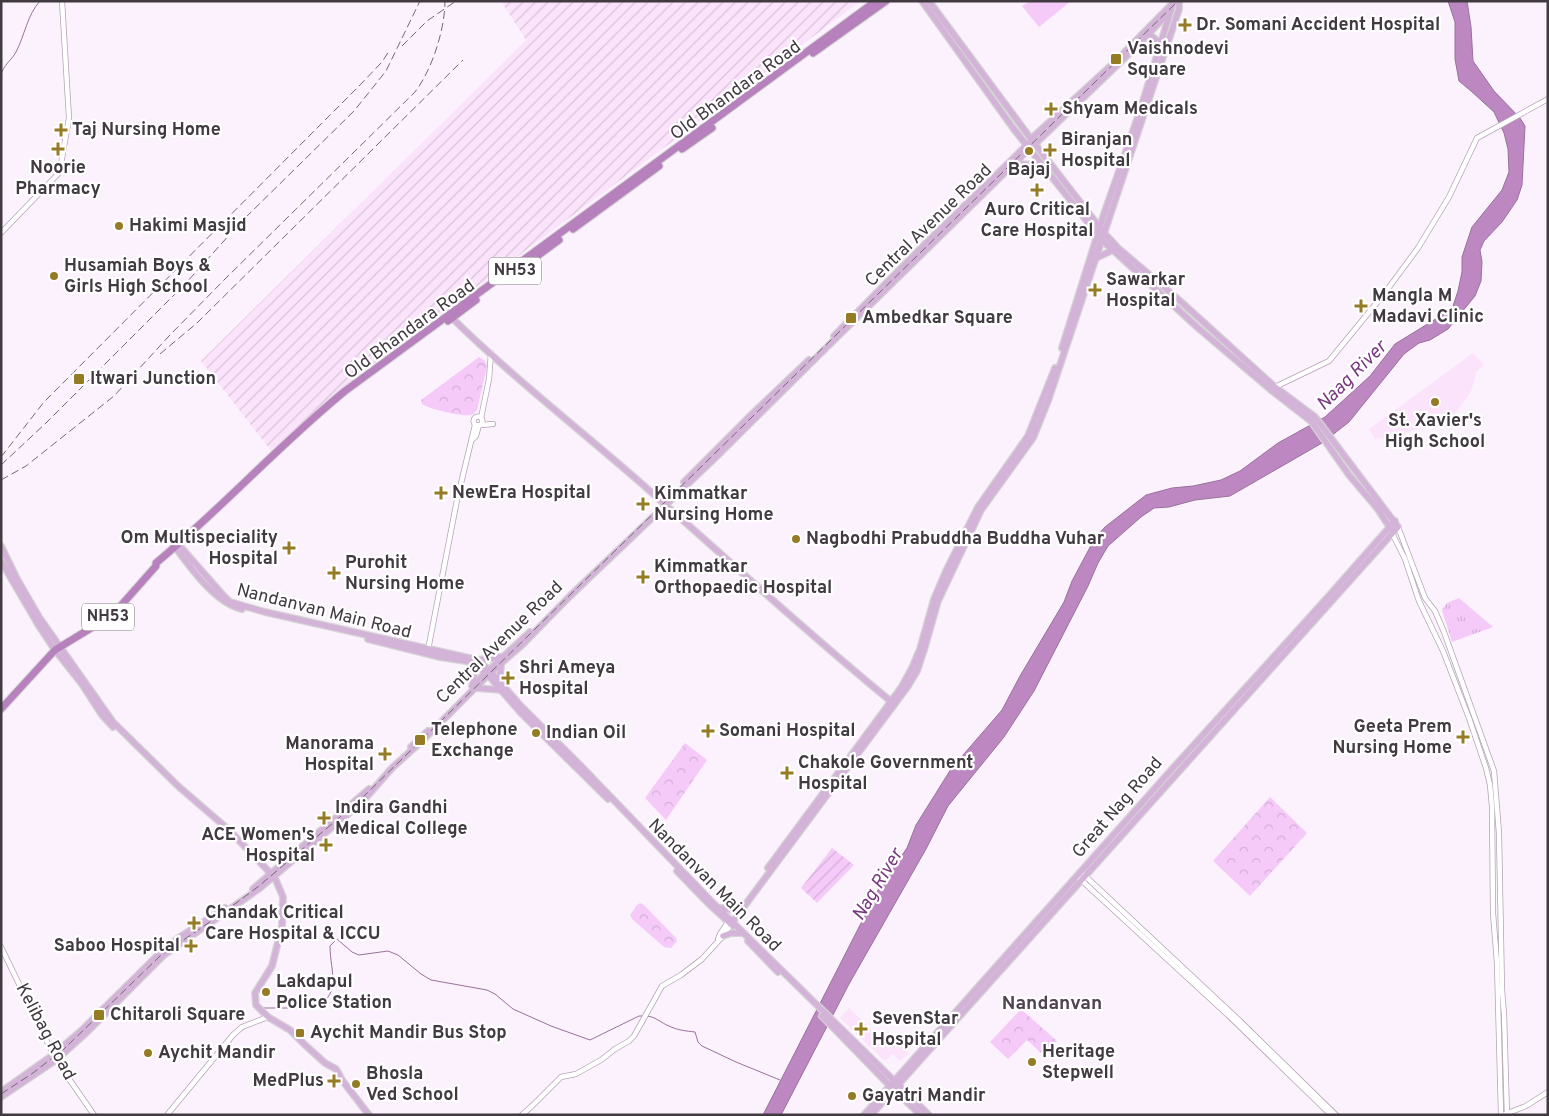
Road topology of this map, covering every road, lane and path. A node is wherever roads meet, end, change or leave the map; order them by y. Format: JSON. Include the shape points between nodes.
{"nodes":[{"id":1,"x":62,"y":1,"type":"edge"},
{"id":2,"x":876,"y":1,"type":"edge"},
{"id":3,"x":922,"y":1,"type":"edge"},
{"id":4,"x":929,"y":1,"type":"edge"},
{"id":5,"x":886,"y":2,"type":"edge"},
{"id":6,"x":1174,"y":4,"type":"edge"},
{"id":7,"x":857,"y":19,"type":"junction"},
{"id":8,"x":1146,"y":36,"type":"junction"},
{"id":9,"x":1161,"y":44,"type":"junction"},
{"id":10,"x":1548,"y":99,"type":"edge"},
{"id":11,"x":1022,"y":133,"type":"junction"},
{"id":12,"x":1041,"y":134,"type":"junction"},
{"id":13,"x":1031,"y":144,"type":"junction"},
{"id":14,"x":1042,"y":152,"type":"junction"},
{"id":15,"x":1015,"y":155,"type":"junction"},
{"id":16,"x":1014,"y":164,"type":"junction"},
{"id":17,"x":1044,"y":165,"type":"junction"},
{"id":18,"x":1088,"y":213,"type":"junction"},
{"id":19,"x":1104,"y":214,"type":"junction"},
{"id":20,"x":1,"y":233,"type":"edge"},
{"id":21,"x":1101,"y":234,"type":"junction"},
{"id":22,"x":1113,"y":250,"type":"junction"},
{"id":23,"x":1096,"y":258,"type":"junction"},
{"id":24,"x":452,"y":315,"type":"junction"},
{"id":25,"x":1192,"y":317,"type":"junction"},
{"id":26,"x":1202,"y":322,"type":"junction"},
{"id":27,"x":1197,"y":327,"type":"junction"},
{"id":28,"x":826,"y":347,"type":"junction"},
{"id":29,"x":491,"y":353,"type":"junction"},
{"id":30,"x":1275,"y":387,"type":"junction"},
{"id":31,"x":480,"y":418,"type":"junction"},
{"id":32,"x":1313,"y":419,"type":"junction"},
{"id":33,"x":478,"y":425,"type":"junction"},
{"id":34,"x":1332,"y":442,"type":"junction"},
{"id":35,"x":665,"y":502,"type":"junction"},
{"id":36,"x":1395,"y":520,"type":"junction"},
{"id":37,"x":1398,"y":527,"type":"junction"},
{"id":38,"x":1391,"y":530,"type":"junction"},
{"id":39,"x":178,"y":547,"type":"junction"},
{"id":40,"x":2,"y":554,"type":"edge"},
{"id":41,"x":57,"y":649,"type":"junction"},
{"id":42,"x":428,"y":651,"type":"junction"},
{"id":43,"x":502,"y":657,"type":"junction"},
{"id":44,"x":478,"y":660,"type":"junction"},
{"id":45,"x":469,"y":661,"type":"junction"},
{"id":46,"x":501,"y":664,"type":"junction"},
{"id":47,"x":488,"y":672,"type":"junction"},
{"id":48,"x":500,"y":682,"type":"junction"},
{"id":49,"x":474,"y":687,"type":"junction"},
{"id":50,"x":501,"y":690,"type":"junction"},
{"id":51,"x":894,"y":703,"type":"junction"},
{"id":52,"x":1,"y":709,"type":"edge"},
{"id":53,"x":1082,"y":876,"type":"junction"},
{"id":54,"x":270,"y":877,"type":"junction"},
{"id":55,"x":718,"y":906,"type":"junction"},
{"id":56,"x":740,"y":906,"type":"junction"},
{"id":57,"x":731,"y":921,"type":"junction"},
{"id":58,"x":740,"y":933,"type":"junction"},
{"id":59,"x":720,"y":938,"type":"junction"},
{"id":60,"x":1,"y":947,"type":"edge"},
{"id":61,"x":815,"y":1007,"type":"junction"},
{"id":62,"x":268,"y":1017,"type":"junction"},
{"id":63,"x":54,"y":1058,"type":"junction"},
{"id":64,"x":1290,"y":1072,"type":"junction"},
{"id":65,"x":883,"y":1074,"type":"junction"},
{"id":66,"x":904,"y":1074,"type":"junction"},
{"id":67,"x":894,"y":1085,"type":"junction"},
{"id":68,"x":4,"y":1090,"type":"edge"},
{"id":69,"x":1548,"y":1092,"type":"edge"},
{"id":70,"x":884,"y":1095,"type":"junction"},
{"id":71,"x":904,"y":1095,"type":"junction"},
{"id":72,"x":1,"y":1097,"type":"edge"},
{"id":73,"x":1501,"y":1114,"type":"edge"},
{"id":74,"x":1507,"y":1114,"type":"edge"},
{"id":75,"x":94,"y":1115,"type":"edge"},
{"id":76,"x":167,"y":1115,"type":"edge"},
{"id":77,"x":369,"y":1115,"type":"edge"},
{"id":78,"x":522,"y":1115,"type":"edge"},
{"id":79,"x":864,"y":1115,"type":"edge"},
{"id":80,"x":870,"y":1115,"type":"edge"},
{"id":81,"x":921,"y":1115,"type":"edge"},
{"id":82,"x":929,"y":1115,"type":"edge"},
{"id":83,"x":1331,"y":1115,"type":"edge"},
{"id":84,"x":1336,"y":1115,"type":"edge"}],
"edges":[{"from":1,"to":20,"type":"street","via":[[69,118],[62,164],[58,174]]},
{"from":2,"to":7,"type":"highway","number":"NH53"},
{"from":3,"to":11,"type":"main road"},
{"from":4,"to":11,"type":"main road","via":[[1001,96]]},
{"from":5,"to":7,"type":"highway","name":"Old Bhandara Road","number":"NH53"},
{"from":6,"to":8,"type":"main road"},
{"from":6,"to":9,"type":"main road"},
{"from":6,"to":12,"type":"main road","via":[[1165,9]]},
{"from":6,"to":21,"type":"main road","via":[[1179,9]]},
{"from":7,"to":24,"type":"highway","name":"Old Bhandara Road","number":"NH53"},
{"from":8,"to":9,"type":"main road"},
{"from":8,"to":12,"type":"main road"},
{"from":9,"to":19,"type":"main road"},
{"from":10,"to":30,"type":"street","via":[[1477,138],[1449,197],[1418,248],[1384,294],[1329,360]]},
{"from":11,"to":12,"type":"main road"},
{"from":11,"to":13,"type":"main road"},
{"from":11,"to":15,"type":"main road"},
{"from":12,"to":13,"type":"main road"},
{"from":12,"to":14,"type":"main road"},
{"from":13,"to":14,"type":"main road"},
{"from":13,"to":15,"type":"main road"},
{"from":13,"to":16,"type":"main road","name":"Central Avenue Road"},
{"from":13,"to":17,"type":"main road"},
{"from":14,"to":18,"type":"main road"},
{"from":15,"to":28,"type":"main road","via":[[858,310]]},
{"from":16,"to":17,"type":"main road"},
{"from":16,"to":28,"type":"main road","name":"Central Avenue Road"},
{"from":17,"to":21,"type":"main road","via":[[1081,215]]},
{"from":18,"to":19,"type":"main road"},
{"from":18,"to":21,"type":"main road"},
{"from":19,"to":21,"type":"main road"},
{"from":21,"to":22,"type":"main road"},
{"from":21,"to":23,"type":"main road"},
{"from":21,"to":25,"type":"main road"},
{"from":21,"to":51,"type":"main road","via":[[1028,436],[975,512],[934,600],[920,649]]},
{"from":22,"to":23,"type":"main road"},
{"from":22,"to":25,"type":"main road"},
{"from":23,"to":51,"type":"main road","via":[[1033,438],[981,510],[938,601],[916,670]]},
{"from":24,"to":29,"type":"main road"},
{"from":24,"to":39,"type":"highway","name":"Old Bhandara Road","number":"NH53","via":[[340,400]]},
{"from":25,"to":26,"type":"main road"},
{"from":25,"to":27,"type":"main road"},
{"from":26,"to":27,"type":"main road"},
{"from":26,"to":30,"type":"main road"},
{"from":27,"to":32,"type":"main road","via":[[1271,390]]},
{"from":28,"to":35,"type":"main road","via":[[749,417]]},
{"from":29,"to":31,"type":"street"},
{"from":29,"to":35,"type":"main road"},
{"from":30,"to":32,"type":"main road"},
{"from":31,"to":33,"type":"street"},
{"from":31,"to":33,"type":"street","via":[[474,420]]},
{"from":31,"to":33,"type":"street","via":[[492,424]]},
{"from":32,"to":34,"type":"main road"},
{"from":33,"to":42,"type":"street","via":[[472,435],[457,500]]},
{"from":34,"to":36,"type":"main road"},
{"from":34,"to":38,"type":"main road","via":[[1346,470]]},
{"from":35,"to":43,"type":"main road"},
{"from":35,"to":46,"type":"main road","name":"Central Avenue Road"},
{"from":35,"to":51,"type":"main road"},
{"from":36,"to":37,"type":"main road"},
{"from":36,"to":38,"type":"main road","name":"Great Nag Road"},
{"from":37,"to":38,"type":"main road","name":"Great Nag Road"},
{"from":37,"to":74,"type":"street","via":[[1425,598],[1444,632],[1494,771],[1499,834]]},
{"from":38,"to":53,"type":"main road","name":"Great Nag Road"},
{"from":38,"to":73,"type":"street","via":[[1443,651],[1490,785]]},
{"from":39,"to":41,"type":"highway","name":"Old Bhandara Road","number":"NH53","via":[[157,565],[117,610]]},
{"from":39,"to":42,"type":"main road","via":[[230,602]]},
{"from":40,"to":41,"type":"main road"},
{"from":41,"to":52,"type":"highway","name":"Old Bhandara Road","number":"NH53"},
{"from":41,"to":54,"type":"main road","via":[[113,724]]},
{"from":42,"to":44,"type":"main road"},
{"from":42,"to":45,"type":"main road","name":"Nandanvan Main Road"},
{"from":43,"to":44,"type":"main road"},
{"from":43,"to":47,"type":"main road"},
{"from":44,"to":47,"type":"main road"},
{"from":45,"to":47,"type":"main road","name":"Nandanvan Main Road"},
{"from":45,"to":49,"type":"main road"},
{"from":46,"to":47,"type":"main road","name":"Central Avenue Road"},
{"from":46,"to":48,"type":"main road"},
{"from":47,"to":48,"type":"main road"},
{"from":47,"to":49,"type":"main road","name":"Central Avenue Road"},
{"from":47,"to":50,"type":"main road","name":"Nandanvan Main Road"},
{"from":48,"to":55,"type":"main road"},
{"from":49,"to":50,"type":"main road"},
{"from":49,"to":54,"type":"main road","name":"Central Avenue Road","via":[[369,790]]},
{"from":50,"to":57,"type":"main road","name":"Nandanvan Main Road","via":[[709,904]]},
{"from":51,"to":56,"type":"main road"},
{"from":51,"to":57,"type":"main road"},
{"from":53,"to":64,"type":"street"},
{"from":53,"to":66,"type":"main road","name":"Great Nag Road"},
{"from":54,"to":62,"type":"main road","via":[[283,897],[280,933],[272,966],[254,996],[256,1005]]},
{"from":54,"to":63,"type":"main road","via":[[163,953],[86,1033]]},
{"from":55,"to":56,"type":"main road","via":[[727,910]]},
{"from":55,"to":57,"type":"main road"},
{"from":56,"to":57,"type":"main road"},
{"from":57,"to":58,"type":"main road","name":"Nandanvan Main Road"},
{"from":57,"to":59,"type":"street"},
{"from":57,"to":61,"type":"main road"},
{"from":58,"to":59,"type":"main road"},
{"from":58,"to":61,"type":"main road","name":"Nandanvan Main Road"},
{"from":59,"to":78,"type":"street","via":[[695,964],[662,986],[629,1042],[576,1074],[561,1077]]},
{"from":60,"to":63,"type":"street","name":"Kelibag Road"},
{"from":61,"to":65,"type":"main road","name":"Nandanvan Main Road"},
{"from":62,"to":76,"type":"street","via":[[242,1027],[232,1035]]},
{"from":62,"to":77,"type":"main road","via":[[290,1030],[325,1063],[336,1069]]},
{"from":63,"to":68,"type":"main road"},
{"from":63,"to":75,"type":"street","name":"Kelibag Road"},
{"from":64,"to":83,"type":"street"},
{"from":64,"to":84,"type":"street"},
{"from":65,"to":66,"type":"main road"},
{"from":65,"to":67,"type":"main road","name":"Nandanvan Main Road"},
{"from":65,"to":70,"type":"main road"},
{"from":66,"to":67,"type":"main road","name":"Great Nag Road"},
{"from":66,"to":71,"type":"main road"},
{"from":67,"to":70,"type":"main road","name":"Great Nag Road"},
{"from":67,"to":71,"type":"main road","name":"Nandanvan Main Road"},
{"from":68,"to":72,"type":"main road"},
{"from":69,"to":74,"type":"street"},
{"from":70,"to":71,"type":"main road"},
{"from":70,"to":79,"type":"main road","name":"Great Nag Road"},
{"from":70,"to":80,"type":"main road","name":"Great Nag Road"},
{"from":71,"to":81,"type":"main road","name":"Nandanvan Main Road"},
{"from":71,"to":82,"type":"main road"},
{"from":73,"to":74,"type":"street"}]}
